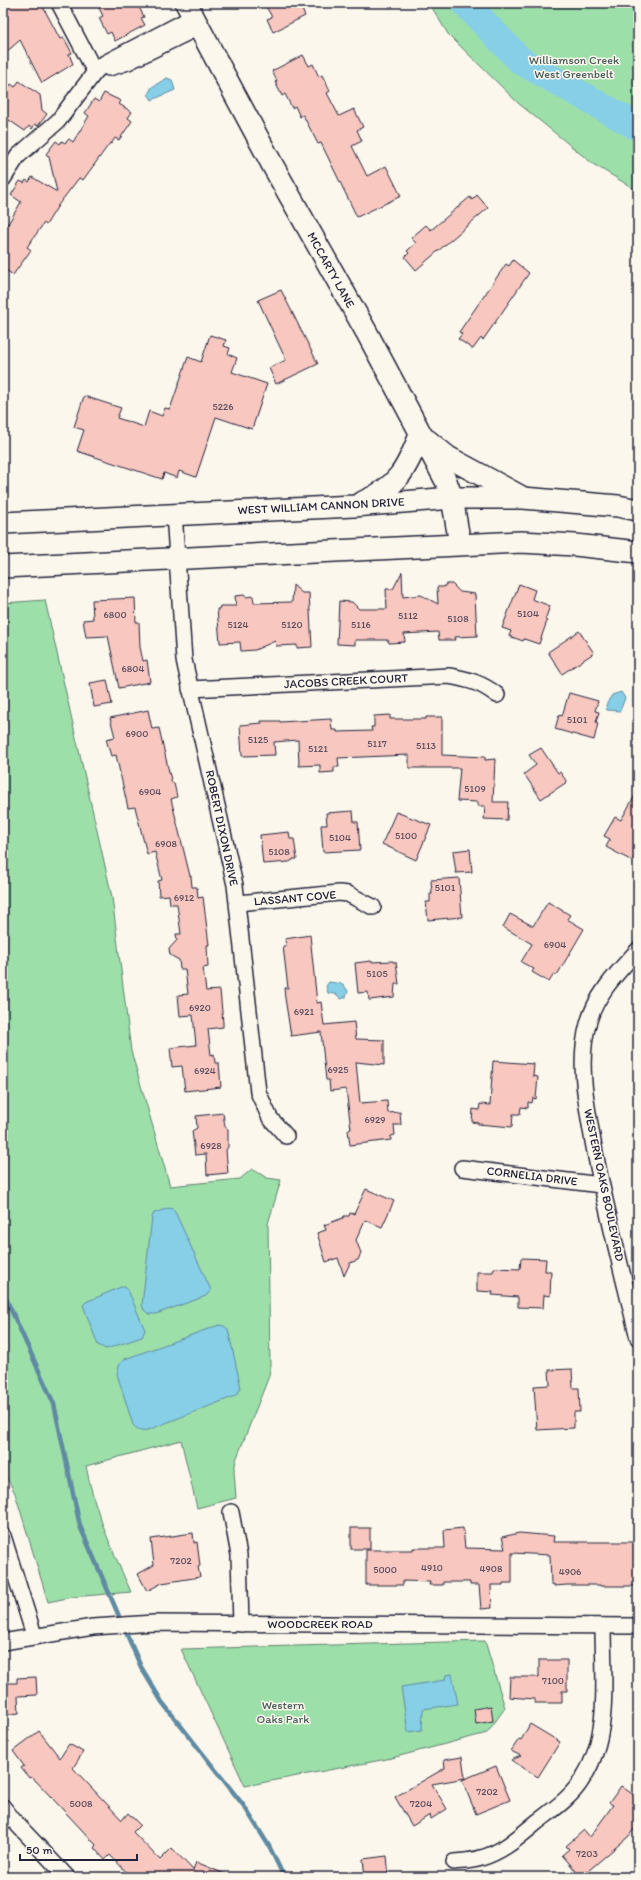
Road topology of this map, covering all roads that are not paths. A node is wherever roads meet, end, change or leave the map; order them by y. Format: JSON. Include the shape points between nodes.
{"nodes":[{"id":1,"x":60,"y":3,"type":"edge"},
{"id":2,"x":192,"y":16,"type":"edge"},
{"id":3,"x":95,"y":72,"type":"junction"},
{"id":4,"x":3,"y":179,"type":"edge"},
{"id":5,"x":420,"y":435,"type":"junction"},
{"id":6,"x":452,"y":498,"type":"junction"},
{"id":7,"x":523,"y":498,"type":"junction"},
{"id":8,"x":354,"y":506,"type":"junction"},
{"id":9,"x":638,"y":510,"type":"edge"},
{"id":10,"x":174,"y":513,"type":"junction"},
{"id":11,"x":3,"y":523,"type":"edge"},
{"id":12,"x":460,"y":544,"type":"junction"},
{"id":13,"x":638,"y":552,"type":"edge"},
{"id":14,"x":176,"y":560,"type":"junction"},
{"id":15,"x":3,"y":567,"type":"edge"},
{"id":16,"x":190,"y":689,"type":"junction"},
{"id":17,"x":497,"y":695,"type":"dead end"},
{"id":18,"x":238,"y":903,"type":"junction"},
{"id":19,"x":373,"y":907,"type":"dead end"},
{"id":20,"x":638,"y":950,"type":"edge"},
{"id":21,"x":286,"y":1136,"type":"dead end"},
{"id":22,"x":462,"y":1168,"type":"dead end"},
{"id":23,"x":602,"y":1185,"type":"junction"},
{"id":24,"x":638,"y":1338,"type":"edge"},
{"id":25,"x":231,"y":1512,"type":"dead end"},
{"id":26,"x":3,"y":1536,"type":"edge"},
{"id":27,"x":241,"y":1624,"type":"junction"},
{"id":28,"x":603,"y":1626,"type":"junction"},
{"id":29,"x":638,"y":1626,"type":"edge"},
{"id":30,"x":34,"y":1635,"type":"junction"},
{"id":31,"x":3,"y":1642,"type":"edge"},
{"id":32,"x":3,"y":1807,"type":"edge"},
{"id":33,"x":454,"y":1862,"type":"dead end"},
{"id":34,"x":67,"y":1877,"type":"edge"}],
"edges":[{"from":1,"to":3,"type":"street"},
{"from":2,"to":3,"type":"street","via":[[128,62]]},
{"from":2,"to":5,"type":"main road","name":"MCCARTY LANE"},
{"from":3,"to":4,"type":"street","via":[[58,121],[29,144]]},
{"from":5,"to":6,"type":"main road","name":"MCCARTY LANE","via":[[446,481]]},
{"from":5,"to":7,"type":"main road","via":[[448,457]]},
{"from":5,"to":8,"type":"main road","via":[[410,460],[390,487],[378,496]]},
{"from":6,"to":7,"type":"main road","name":"WEST WILLIAM CANNON DRIVE"},
{"from":6,"to":8,"type":"main road","name":"WEST WILLIAM CANNON DRIVE"},
{"from":6,"to":12,"type":"main road","name":"MCCARTY LANE"},
{"from":7,"to":9,"type":"main road","name":"WEST WILLIAM CANNON DRIVE"},
{"from":8,"to":10,"type":"main road","name":"WEST WILLIAM CANNON DRIVE"},
{"from":10,"to":11,"type":"main road","name":"WEST WILLIAM CANNON DRIVE"},
{"from":10,"to":14,"type":"street","name":"ROBERT DIXON DRIVE"},
{"from":12,"to":13,"type":"main road","via":[[529,542]]},
{"from":12,"to":14,"type":"main road"},
{"from":14,"to":15,"type":"main road"},
{"from":14,"to":16,"type":"street","name":"ROBERT DIXON DRIVE","via":[[184,660]]},
{"from":16,"to":17,"type":"street","name":"JACOBS CREEK COURT","via":[[449,676],[470,680],[487,687]]},
{"from":16,"to":18,"type":"street","name":"ROBERT DIXON DRIVE"},
{"from":18,"to":19,"type":"street","name":"LASSANT COVE","via":[[339,893],[348,894]]},
{"from":18,"to":21,"type":"street","name":"ROBERT DIXON DRIVE","via":[[258,1092],[270,1118]]},
{"from":20,"to":23,"type":"street","name":"WESTERN OAKS BOULEVARD","via":[[598,998],[588,1023],[584,1046],[587,1107]]},
{"from":22,"to":23,"type":"street","name":"CORNELIA DRIVE"},
{"from":23,"to":24,"type":"street","name":"WESTERN OAKS BOULEVARD"},
{"from":25,"to":27,"type":"street","via":[[239,1555]]},
{"from":26,"to":30,"type":"street"},
{"from":27,"to":28,"type":"street","name":"WOODCREEK ROAD"},
{"from":27,"to":30,"type":"street","name":"WOODCREEK ROAD","via":[[154,1623],[93,1627]]},
{"from":28,"to":29,"type":"street","name":"WOODCREEK ROAD"},
{"from":28,"to":33,"type":"street","via":[[601,1734],[597,1750],[583,1779],[569,1797],[500,1851],[480,1859]]},
{"from":30,"to":31,"type":"street","name":"WOODCREEK ROAD"},
{"from":32,"to":34,"type":"street"}]}
